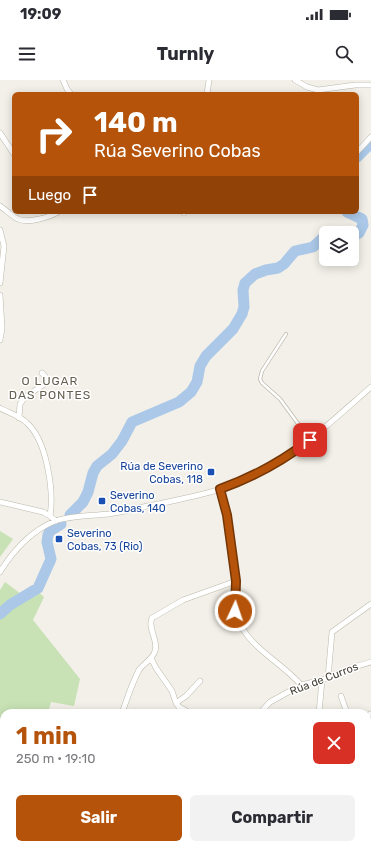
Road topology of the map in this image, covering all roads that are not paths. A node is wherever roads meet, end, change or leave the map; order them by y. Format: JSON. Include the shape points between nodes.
{"nodes":[{"id":1,"x":63,"y":80,"type":"edge"},
{"id":2,"x":208,"y":80,"type":"edge"},
{"id":3,"x":295,"y":80,"type":"edge"},
{"id":4,"x":371,"y":84,"type":"edge"},
{"id":5,"x":70,"y":92,"type":"edge"},
{"id":6,"x":207,"y":92,"type":"edge"},
{"id":7,"x":318,"y":92,"type":"edge"},
{"id":8,"x":0,"y":133,"type":"edge"},
{"id":9,"x":371,"y":137,"type":"edge"},
{"id":10,"x":359,"y":150,"type":"edge"},
{"id":11,"x":12,"y":151,"type":"edge"},
{"id":12,"x":0,"y":206,"type":"edge"},
{"id":13,"x":53,"y":214,"type":"edge"},
{"id":14,"x":0,"y":230,"type":"edge"},
{"id":15,"x":0,"y":283,"type":"edge"},
{"id":16,"x":0,"y":295,"type":"edge"},
{"id":17,"x":286,"y":334,"type":"dead end"},
{"id":18,"x":0,"y":340,"type":"edge"},
{"id":19,"x":42,"y":372,"type":"dead end"},
{"id":20,"x":371,"y":387,"type":"edge"},
{"id":21,"x":0,"y":408,"type":"edge"},
{"id":22,"x":19,"y":418,"type":"junction"},
{"id":23,"x":310,"y":440,"type":"junction"},
{"id":24,"x":220,"y":489,"type":"junction"},
{"id":25,"x":0,"y":502,"type":"edge"},
{"id":26,"x":50,"y":516,"type":"junction"},
{"id":27,"x":56,"y":521,"type":"junction"},
{"id":28,"x":0,"y":572,"type":"edge"},
{"id":29,"x":236,"y":581,"type":"junction"},
{"id":30,"x":371,"y":604,"type":"edge"},
{"id":31,"x":151,"y":658,"type":"junction"},
{"id":32,"x":371,"y":662,"type":"edge"},
{"id":33,"x":328,"y":678,"type":"junction"},
{"id":34,"x":322,"y":680,"type":"junction"},
{"id":35,"x":200,"y":681,"type":"dead end"},
{"id":36,"x":301,"y":685,"type":"junction"},
{"id":37,"x":341,"y":696,"type":"dead end"},
{"id":38,"x":176,"y":703,"type":"junction"},
{"id":39,"x":124,"y":709,"type":"edge"},
{"id":40,"x":183,"y":709,"type":"edge"},
{"id":41,"x":264,"y":709,"type":"edge"},
{"id":42,"x":319,"y":709,"type":"edge"},
{"id":43,"x":346,"y":709,"type":"edge"}],
"edges":[{"from":1,"to":5,"type":"street"},
{"from":2,"to":6,"type":"street"},
{"from":3,"to":7,"type":"street"},
{"from":4,"to":7,"type":"street"},
{"from":8,"to":11,"type":"street"},
{"from":9,"to":10,"type":"street"},
{"from":12,"to":13,"type":"street","via":[[23,221],[37,220]]},
{"from":14,"to":15,"type":"street","via":[[4,246]]},
{"from":16,"to":18,"type":"street"},
{"from":17,"to":23,"type":"lane","via":[[262,371],[260,379],[280,399]]},
{"from":19,"to":22,"type":"street","via":[[49,381],[20,404]]},
{"from":20,"to":23,"type":"street"},
{"from":21,"to":22,"type":"street"},
{"from":22,"to":26,"type":"street","via":[[32,428],[44,450],[52,508]]},
{"from":23,"to":24,"type":"street","via":[[272,467]]},
{"from":24,"to":27,"type":"street","via":[[123,511]]},
{"from":24,"to":29,"type":"street","via":[[227,515]]},
{"from":25,"to":26,"type":"street"},
{"from":26,"to":27,"type":"street"},
{"from":27,"to":28,"type":"street","via":[[23,542]]},
{"from":29,"to":31,"type":"street","via":[[183,600],[152,618],[151,626],[156,646]]},
{"from":29,"to":36,"type":"street","via":[[235,611],[244,631]]},
{"from":30,"to":33,"type":"street","via":[[332,632]]},
{"from":31,"to":38,"type":"street","via":[[172,691]]},
{"from":31,"to":39,"type":"street","via":[[137,673]]},
{"from":32,"to":33,"type":"street","name":"Rúa de Curros"},
{"from":33,"to":34,"type":"street","name":"Rúa de Curros"},
{"from":34,"to":36,"type":"street","name":"Rúa de Curros"},
{"from":34,"to":42,"type":"street"},
{"from":35,"to":38,"type":"street"},
{"from":36,"to":41,"type":"street","name":"Rúa de Curros","via":[[270,702]]},
{"from":37,"to":43,"type":"street"},
{"from":38,"to":40,"type":"street"}]}
